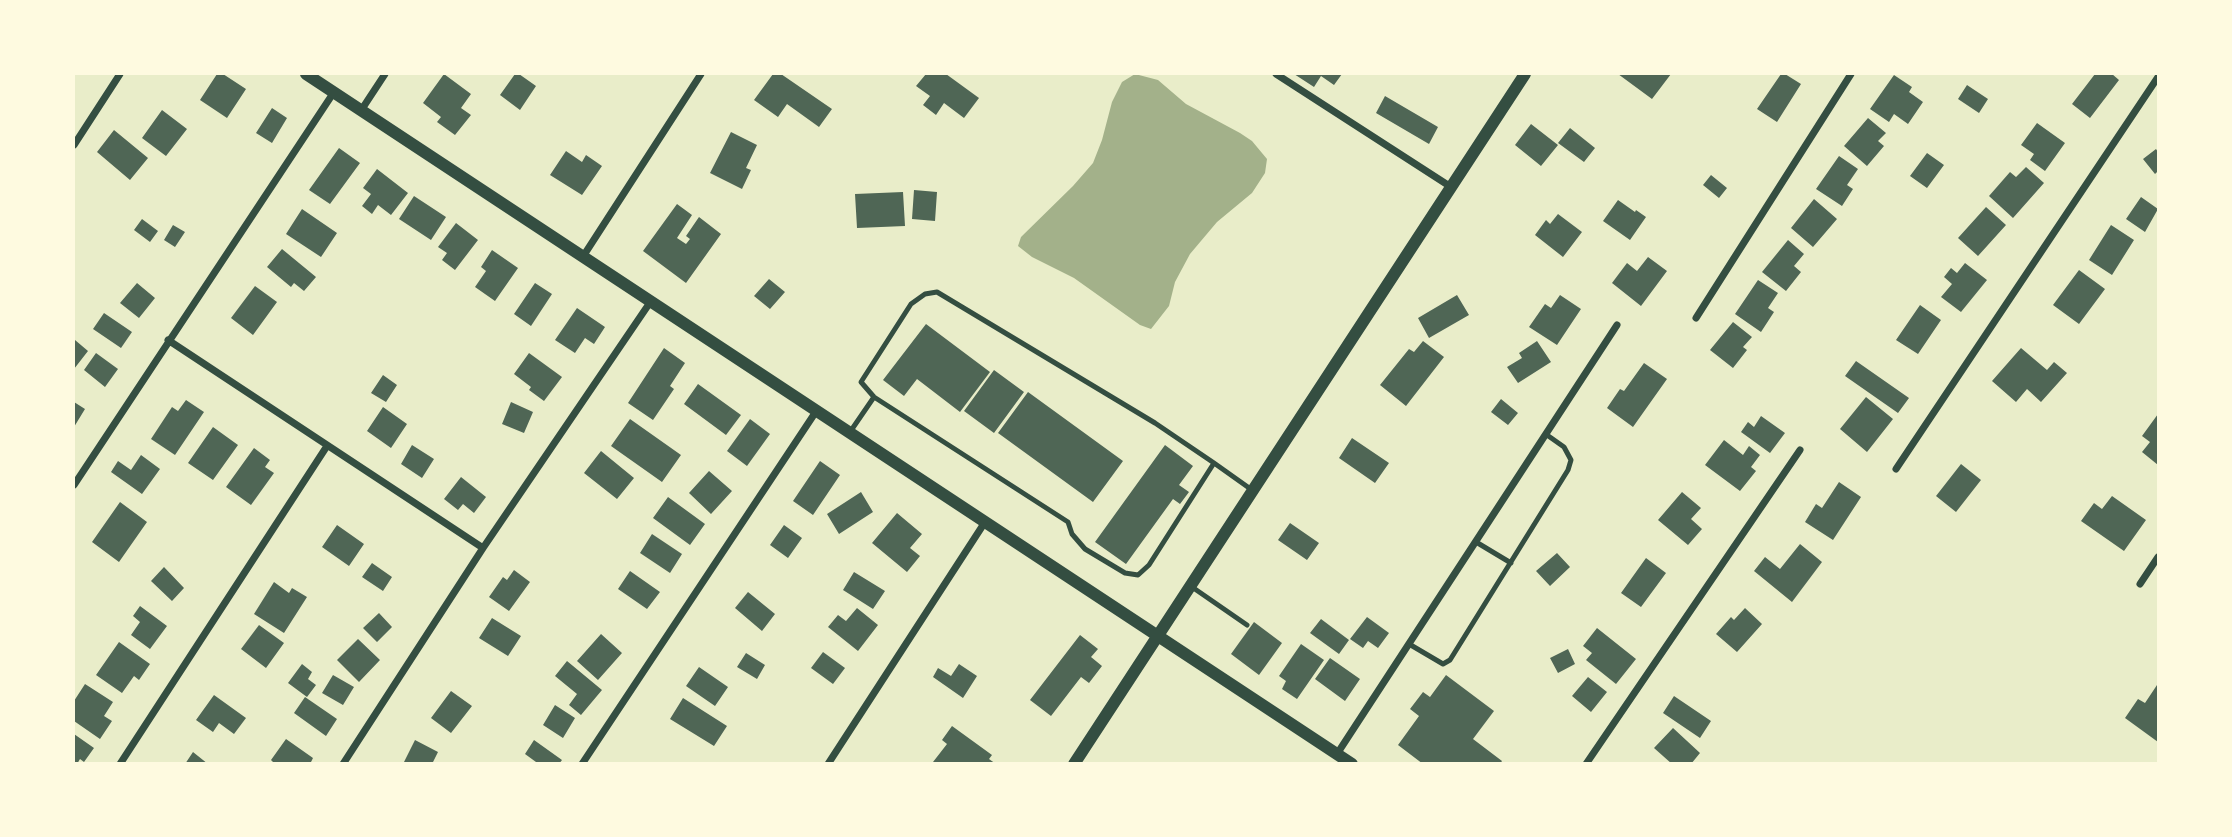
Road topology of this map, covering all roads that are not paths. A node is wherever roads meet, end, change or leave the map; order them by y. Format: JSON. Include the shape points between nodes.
{"nodes":[{"id":1,"x":120,"y":74,"type":"edge"},
{"id":2,"x":306,"y":74,"type":"edge"},
{"id":3,"x":385,"y":74,"type":"edge"},
{"id":4,"x":701,"y":74,"type":"edge"},
{"id":5,"x":1276,"y":74,"type":"edge"},
{"id":6,"x":1525,"y":74,"type":"edge"},
{"id":7,"x":1851,"y":74,"type":"edge"},
{"id":8,"x":2158,"y":77,"type":"edge"},
{"id":9,"x":334,"y":92,"type":"junction"},
{"id":10,"x":362,"y":109,"type":"junction"},
{"id":11,"x":74,"y":145,"type":"edge"},
{"id":12,"x":1451,"y":187,"type":"junction"},
{"id":13,"x":584,"y":255,"type":"junction"},
{"id":14,"x":651,"y":300,"type":"junction"},
{"id":15,"x":1696,"y":318,"type":"dead end"},
{"id":16,"x":1617,"y":325,"type":"dead end"},
{"id":17,"x":168,"y":340,"type":"junction"},
{"id":18,"x":874,"y":397,"type":"junction"},
{"id":19,"x":817,"y":410,"type":"junction"},
{"id":20,"x":850,"y":432,"type":"junction"},
{"id":21,"x":1547,"y":435,"type":"junction"},
{"id":22,"x":327,"y":446,"type":"junction"},
{"id":23,"x":1800,"y":450,"type":"dead end"},
{"id":24,"x":1214,"y":463,"type":"junction"},
{"id":25,"x":1896,"y":469,"type":"dead end"},
{"id":26,"x":74,"y":485,"type":"edge"},
{"id":27,"x":1252,"y":490,"type":"junction"},
{"id":28,"x":986,"y":521,"type":"junction"},
{"id":29,"x":1476,"y":542,"type":"junction"},
{"id":30,"x":483,"y":548,"type":"junction"},
{"id":31,"x":2158,"y":557,"type":"edge"},
{"id":32,"x":1511,"y":563,"type":"junction"},
{"id":33,"x":2140,"y":584,"type":"dead end"},
{"id":34,"x":1190,"y":585,"type":"junction"},
{"id":35,"x":1247,"y":625,"type":"dead end"},
{"id":36,"x":1156,"y":635,"type":"junction"},
{"id":37,"x":1409,"y":644,"type":"junction"},
{"id":38,"x":1337,"y":754,"type":"junction"},
{"id":39,"x":120,"y":764,"type":"edge"},
{"id":40,"x":343,"y":764,"type":"edge"},
{"id":41,"x":582,"y":764,"type":"edge"},
{"id":42,"x":828,"y":764,"type":"edge"},
{"id":43,"x":1074,"y":764,"type":"edge"},
{"id":44,"x":1352,"y":764,"type":"edge"},
{"id":45,"x":1586,"y":764,"type":"edge"}],
"edges":[{"from":1,"to":11,"type":"street"},
{"from":2,"to":9,"type":"street"},
{"from":3,"to":10,"type":"street"},
{"from":4,"to":13,"type":"street"},
{"from":5,"to":12,"type":"street"},
{"from":6,"to":12,"type":"street"},
{"from":7,"to":15,"type":"street"},
{"from":8,"to":25,"type":"street"},
{"from":9,"to":10,"type":"street"},
{"from":9,"to":17,"type":"street"},
{"from":10,"to":13,"type":"street"},
{"from":12,"to":27,"type":"street"},
{"from":13,"to":14,"type":"street"},
{"from":14,"to":19,"type":"street"},
{"from":14,"to":30,"type":"street"},
{"from":16,"to":21,"type":"street"},
{"from":17,"to":22,"type":"street"},
{"from":17,"to":26,"type":"street"},
{"from":18,"to":20,"type":"lane"},
{"from":18,"to":24,"type":"lane","via":[[1068,522],[1084,549],[1125,573],[1138,575],[1149,565]]},
{"from":18,"to":24,"type":"lane","via":[[861,382],[911,304],[937,292],[1155,422]]},
{"from":19,"to":20,"type":"street"},
{"from":19,"to":41,"type":"street"},
{"from":20,"to":28,"type":"street"},
{"from":21,"to":29,"type":"street"},
{"from":21,"to":32,"type":"lane","via":[[1564,447],[1570,460],[1568,470]]},
{"from":22,"to":30,"type":"street"},
{"from":22,"to":39,"type":"street"},
{"from":23,"to":45,"type":"street"},
{"from":24,"to":27,"type":"lane"},
{"from":27,"to":34,"type":"street"},
{"from":28,"to":36,"type":"street"},
{"from":28,"to":42,"type":"street"},
{"from":29,"to":32,"type":"lane"},
{"from":29,"to":37,"type":"street"},
{"from":30,"to":40,"type":"street"},
{"from":31,"to":33,"type":"street"},
{"from":32,"to":37,"type":"lane","via":[[1450,660],[1443,664]]},
{"from":34,"to":35,"type":"lane"},
{"from":34,"to":36,"type":"street"},
{"from":36,"to":38,"type":"street"},
{"from":36,"to":43,"type":"street"},
{"from":37,"to":38,"type":"street"},
{"from":38,"to":44,"type":"street"}]}
